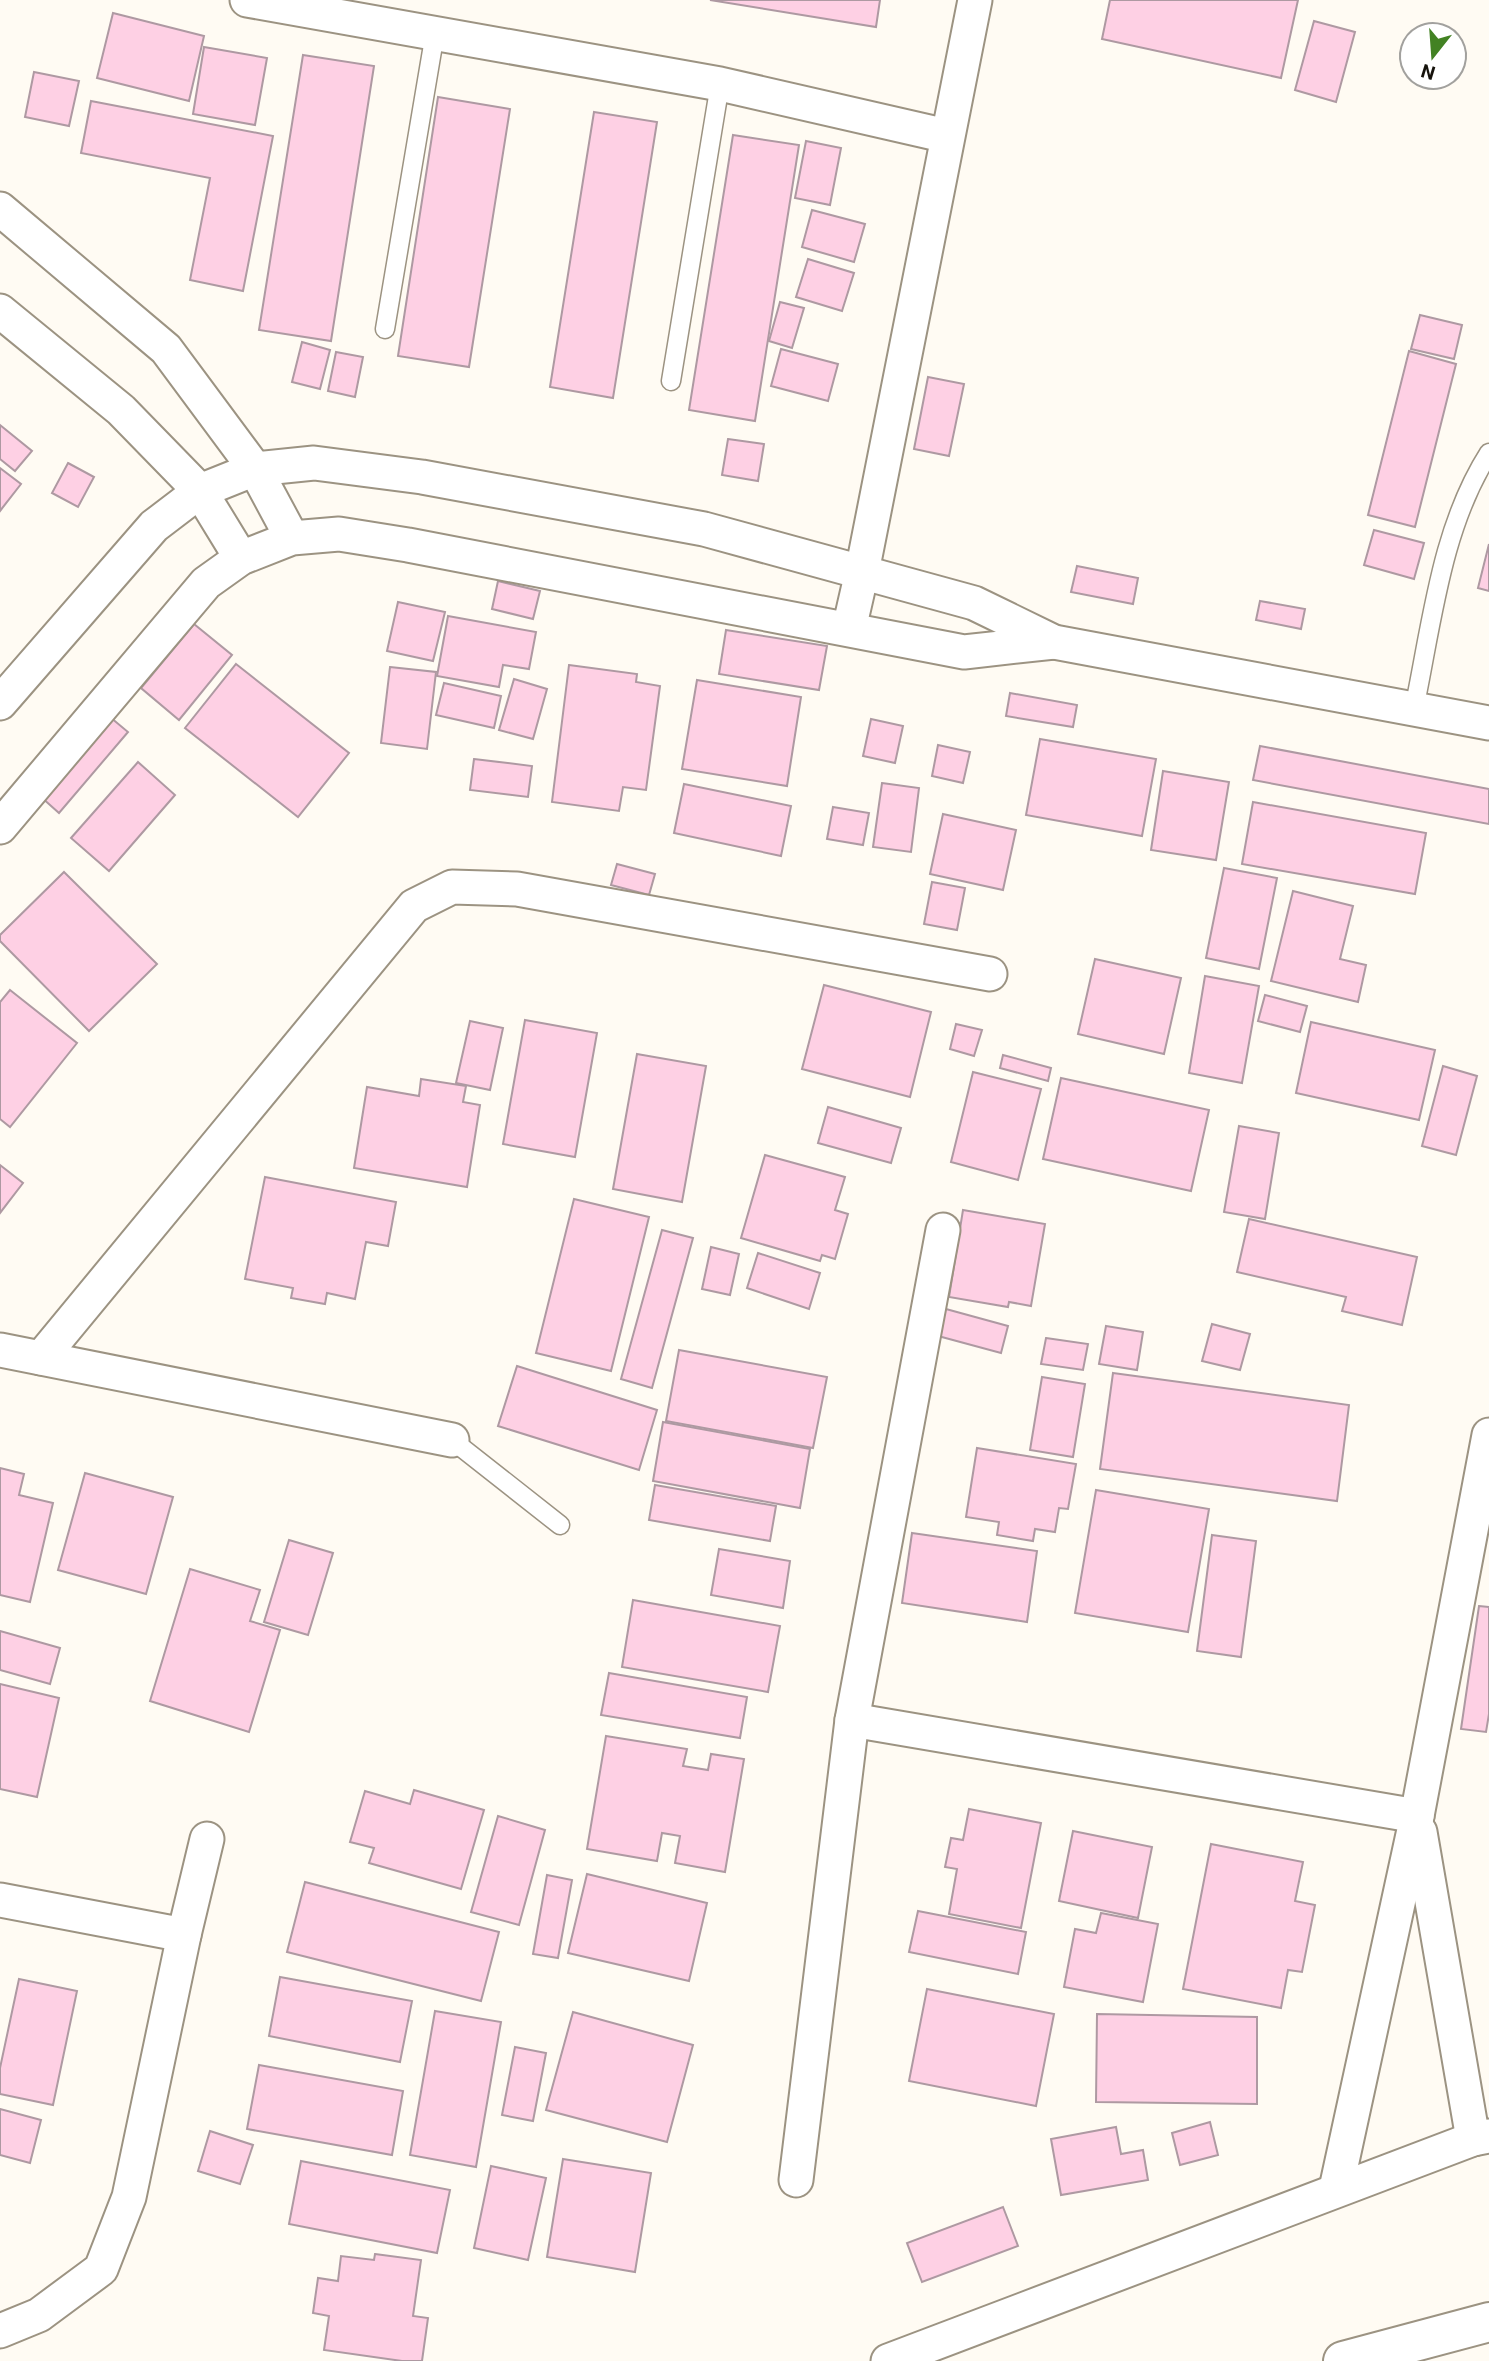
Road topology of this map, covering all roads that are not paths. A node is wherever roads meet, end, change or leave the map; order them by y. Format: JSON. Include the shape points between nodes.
{"nodes":[{"id":1,"x":247,"y":0,"type":"edge"},
{"id":2,"x":975,"y":0,"type":"edge"},
{"id":3,"x":435,"y":33,"type":"junction"},
{"id":4,"x":720,"y":83,"type":"junction"},
{"id":5,"x":947,"y":136,"type":"junction"},
{"id":6,"x":0,"y":209,"type":"edge"},
{"id":7,"x":0,"y":311,"type":"edge"},
{"id":8,"x":385,"y":329,"type":"dead end"},
{"id":9,"x":671,"y":381,"type":"dead end"},
{"id":10,"x":1489,"y":453,"type":"edge"},
{"id":11,"x":255,"y":468,"type":"junction"},
{"id":12,"x":200,"y":491,"type":"junction"},
{"id":13,"x":292,"y":538,"type":"junction"},
{"id":14,"x":241,"y":558,"type":"junction"},
{"id":15,"x":862,"y":572,"type":"junction"},
{"id":16,"x":849,"y":629,"type":"junction"},
{"id":17,"x":1054,"y":642,"type":"junction"},
{"id":18,"x":0,"y":703,"type":"edge"},
{"id":19,"x":1414,"y":709,"type":"junction"},
{"id":20,"x":1489,"y":723,"type":"edge"},
{"id":21,"x":0,"y":827,"type":"edge"},
{"id":22,"x":990,"y":974,"type":"dead end"},
{"id":23,"x":943,"y":1230,"type":"dead end"},
{"id":24,"x":0,"y":1350,"type":"edge"},
{"id":25,"x":41,"y":1358,"type":"junction"},
{"id":26,"x":1489,"y":1435,"type":"edge"},
{"id":27,"x":452,"y":1440,"type":"joint"},
{"id":28,"x":560,"y":1525,"type":"dead end"},
{"id":29,"x":852,"y":1720,"type":"junction"},
{"id":30,"x":1417,"y":1816,"type":"junction"},
{"id":31,"x":207,"y":1839,"type":"dead end"},
{"id":32,"x":0,"y":1900,"type":"edge"},
{"id":33,"x":184,"y":1935,"type":"junction"},
{"id":34,"x":1481,"y":2138,"type":"edge"},
{"id":35,"x":796,"y":2180,"type":"dead end"},
{"id":36,"x":1336,"y":2189,"type":"junction"},
{"id":37,"x":1489,"y":2322,"type":"edge"},
{"id":38,"x":0,"y":2330,"type":"edge"},
{"id":39,"x":888,"y":2361,"type":"edge"},
{"id":40,"x":1343,"y":2361,"type":"edge"}],
"edges":[{"from":1,"to":3,"type":"street"},
{"from":2,"to":5,"type":"street"},
{"from":3,"to":4,"type":"street"},
{"from":3,"to":8,"type":"lane"},
{"from":4,"to":5,"type":"street"},
{"from":4,"to":9,"type":"lane"},
{"from":5,"to":15,"type":"street"},
{"from":6,"to":11,"type":"street","via":[[166,349]]},
{"from":7,"to":12,"type":"street","via":[[121,410]]},
{"from":10,"to":19,"type":"lane","via":[[1466,493],[1451,533]]},
{"from":11,"to":12,"type":"street"},
{"from":11,"to":13,"type":"street"},
{"from":11,"to":15,"type":"street","via":[[314,463],[422,477],[704,529]]},
{"from":12,"to":14,"type":"street"},
{"from":12,"to":18,"type":"street","via":[[154,526]]},
{"from":13,"to":14,"type":"street"},
{"from":13,"to":16,"type":"street","via":[[339,534],[408,545]]},
{"from":14,"to":21,"type":"street","via":[[206,583]]},
{"from":15,"to":16,"type":"street"},
{"from":15,"to":17,"type":"street","via":[[974,603]]},
{"from":16,"to":17,"type":"street","via":[[964,652]]},
{"from":17,"to":19,"type":"street"},
{"from":19,"to":20,"type":"street"},
{"from":22,"to":25,"type":"street","via":[[517,889],[453,887],[414,906]]},
{"from":23,"to":29,"type":"street"},
{"from":24,"to":25,"type":"street"},
{"from":25,"to":27,"type":"street"},
{"from":26,"to":30,"type":"street"},
{"from":27,"to":28,"type":"lane"},
{"from":29,"to":30,"type":"street"},
{"from":29,"to":35,"type":"street"},
{"from":30,"to":34,"type":"street"},
{"from":30,"to":36,"type":"street"},
{"from":31,"to":33,"type":"street"},
{"from":32,"to":33,"type":"street"},
{"from":33,"to":38,"type":"street","via":[[129,2197],[101,2269],[39,2315]]},
{"from":34,"to":36,"type":"street"},
{"from":36,"to":39,"type":"street"},
{"from":37,"to":40,"type":"main road"}]}
